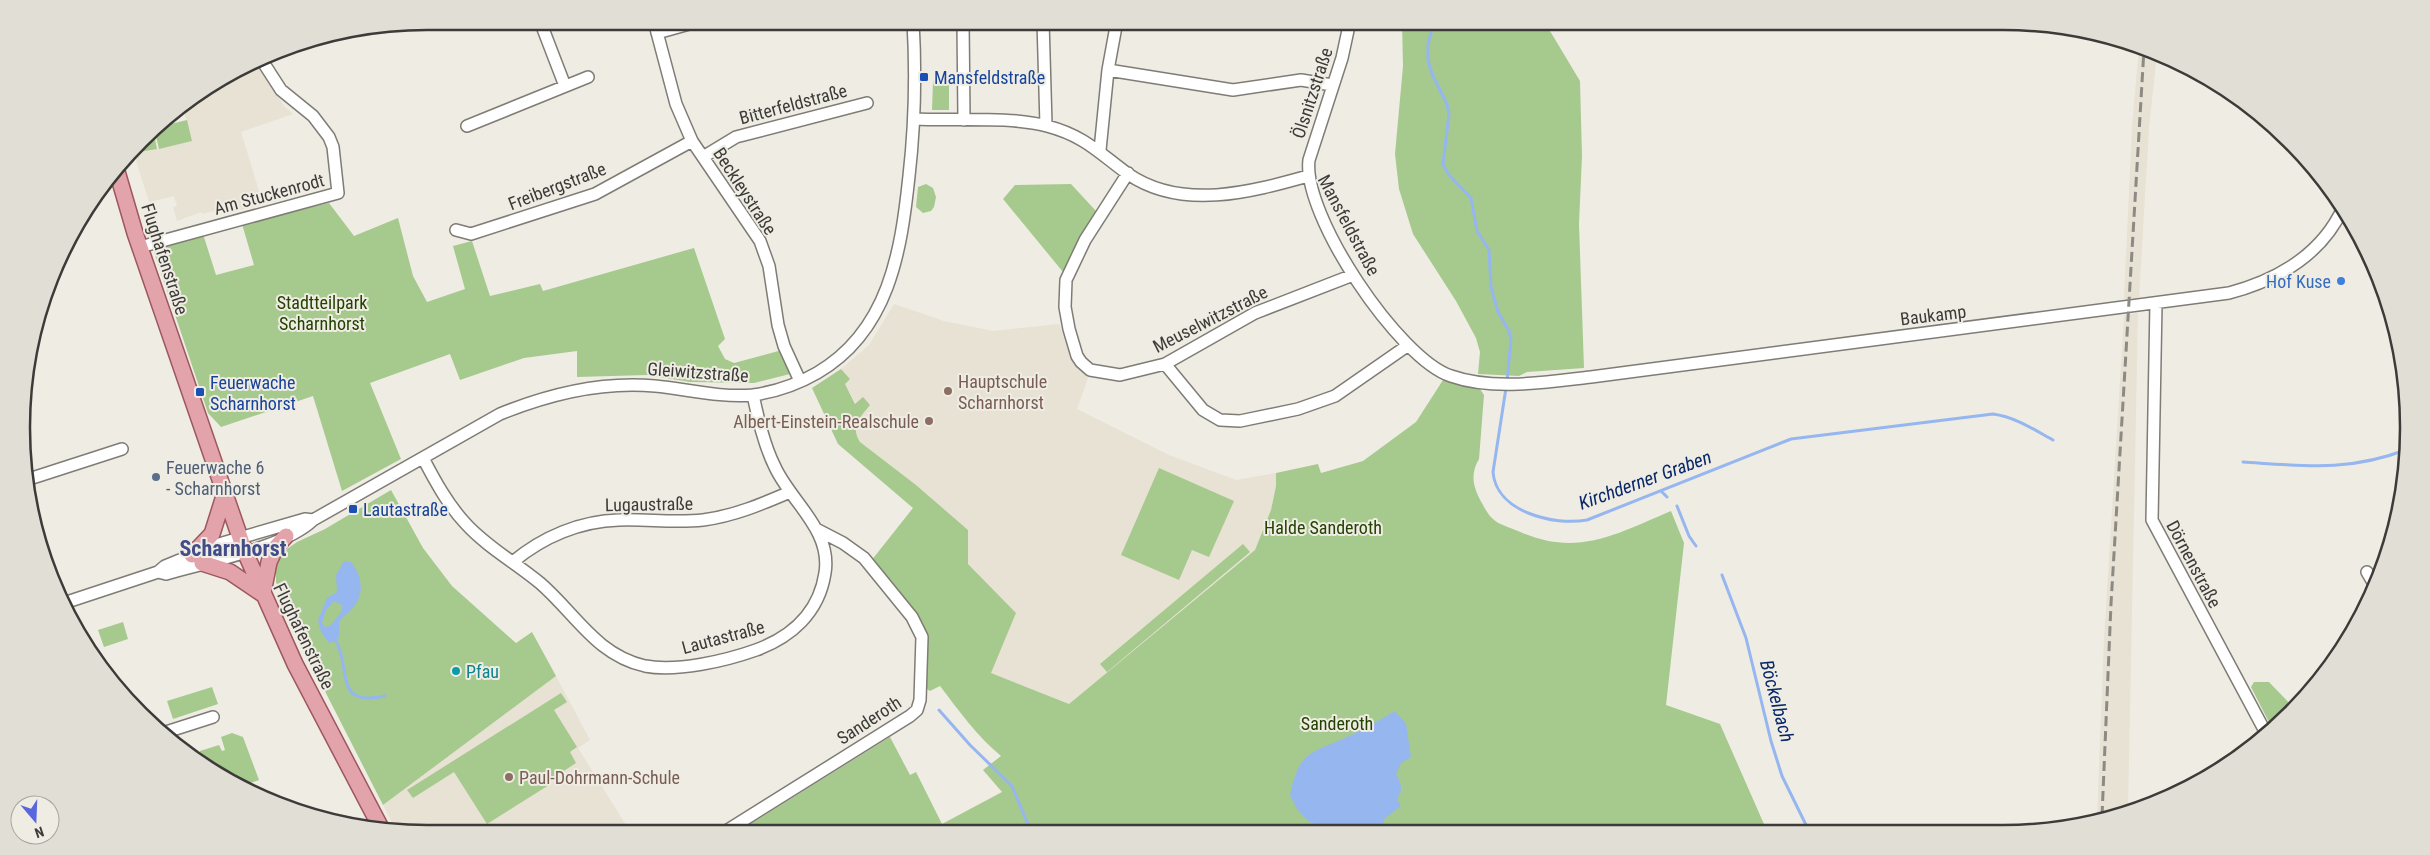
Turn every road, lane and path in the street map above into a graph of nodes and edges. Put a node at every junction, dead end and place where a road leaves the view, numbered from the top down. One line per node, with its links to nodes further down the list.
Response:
1 (543, 30): 14 (street)
2 (656, 30): 9 (street, Beckleystraße)
3 (668, 30): 9 (street)
4 (913, 30): 16 (street, Gleiwitzstraße)
5 (962, 30): 17 (street)
6 (1043, 30): 18 (street)
7 (1116, 30): 11 (street)
8 (1348, 30): 13 (street, Ölsnitzstraße)
9 (657, 33): 20 (street, Beckleystraße)
10 (265, 65): 28 (street, Am Stuckenrodt)
11 (1108, 70): 13 (street); 21 (street)
12 (588, 77): 14 (street)
13 (1332, 85): 24 (street, Ölsnitzstraße)
14 (565, 86): 19 (street)
15 (868, 103): 22 (street, Bitterfeldstraße)
16 (915, 119): 17 (street, Mansfeldstraße); 33 (street, Gleiwitzstraße)
17 (964, 120): 18 (street, Mansfeldstraße)
18 (1046, 125): 21 (street, Mansfeldstraße)
19 (467, 126)
20 (692, 141): 22 (street, Beckleystraße); 27 (street, Freibergstraße)
21 (1100, 150): 23 (street, Mansfeldstraße)
22 (703, 157): 33 (street, Beckleystraße)
23 (1128, 174): 24 (street, Mansfeldstraße); 32 (street, Meuselwitzstraße)
24 (1308, 176): 29 (street, Mansfeldstraße)
25 (119, 177): 28 (main road, Flughafenstraße)
26 (2339, 216): 30 (street, Baukamp)
27 (456, 230)
28 (140, 247): 40 (main road, Flughafenstraße)
29 (1353, 275): 31 (street, Mansfeldstraße); 32 (street, Meuselwitzstraße)
30 (2156, 303): 34 (street, Baukamp); 52 (street, Dörnenstraße)
31 (1407, 346): 32 (street); 34 (street, Mansfeldstraße)
32 (1165, 364)
33 (800, 381): 35 (street, Gleiwitzstraße)
34 (1494, 383)
35 (754, 394): 37 (street, Gleiwitzstraße); 39 (street, Lautastraße)
36 (122, 449): 38 (street)
37 (422, 458): 41 (street, Gleiwitzstraße); 46 (street, Lautastraße)
38 (33, 478)
39 (790, 492): 42 (street, Lautastraße); 46 (street, Lugaustraße)
40 (224, 496): 44 (main road, Flughafenstraße); 45 (main road)
41 (313, 520): 43 (street, Gleiwitzstraße); 44 (street, Gleiwitzstraße)
42 (816, 529): 46 (street, Lautastraße); 55 (street, Sanderoth)
43 (286, 536): 44 (street, Gleiwitzstraße); 49 (main road)
44 (242, 545): 45 (street, Gleiwitzstraße); 49 (main road, Flughafenstraße)
45 (197, 559): 49 (main road); 50 (street, Gleiwitzstraße)
46 (514, 561)
47 (2367, 572): 48 (street)
48 (2371, 578)
49 (263, 593): 54 (main road, Flughafenstraße)
50 (70, 601)
51 (213, 717): 53 (street)
52 (2263, 728)
53 (171, 731)
54 (378, 822)
55 (737, 825)

